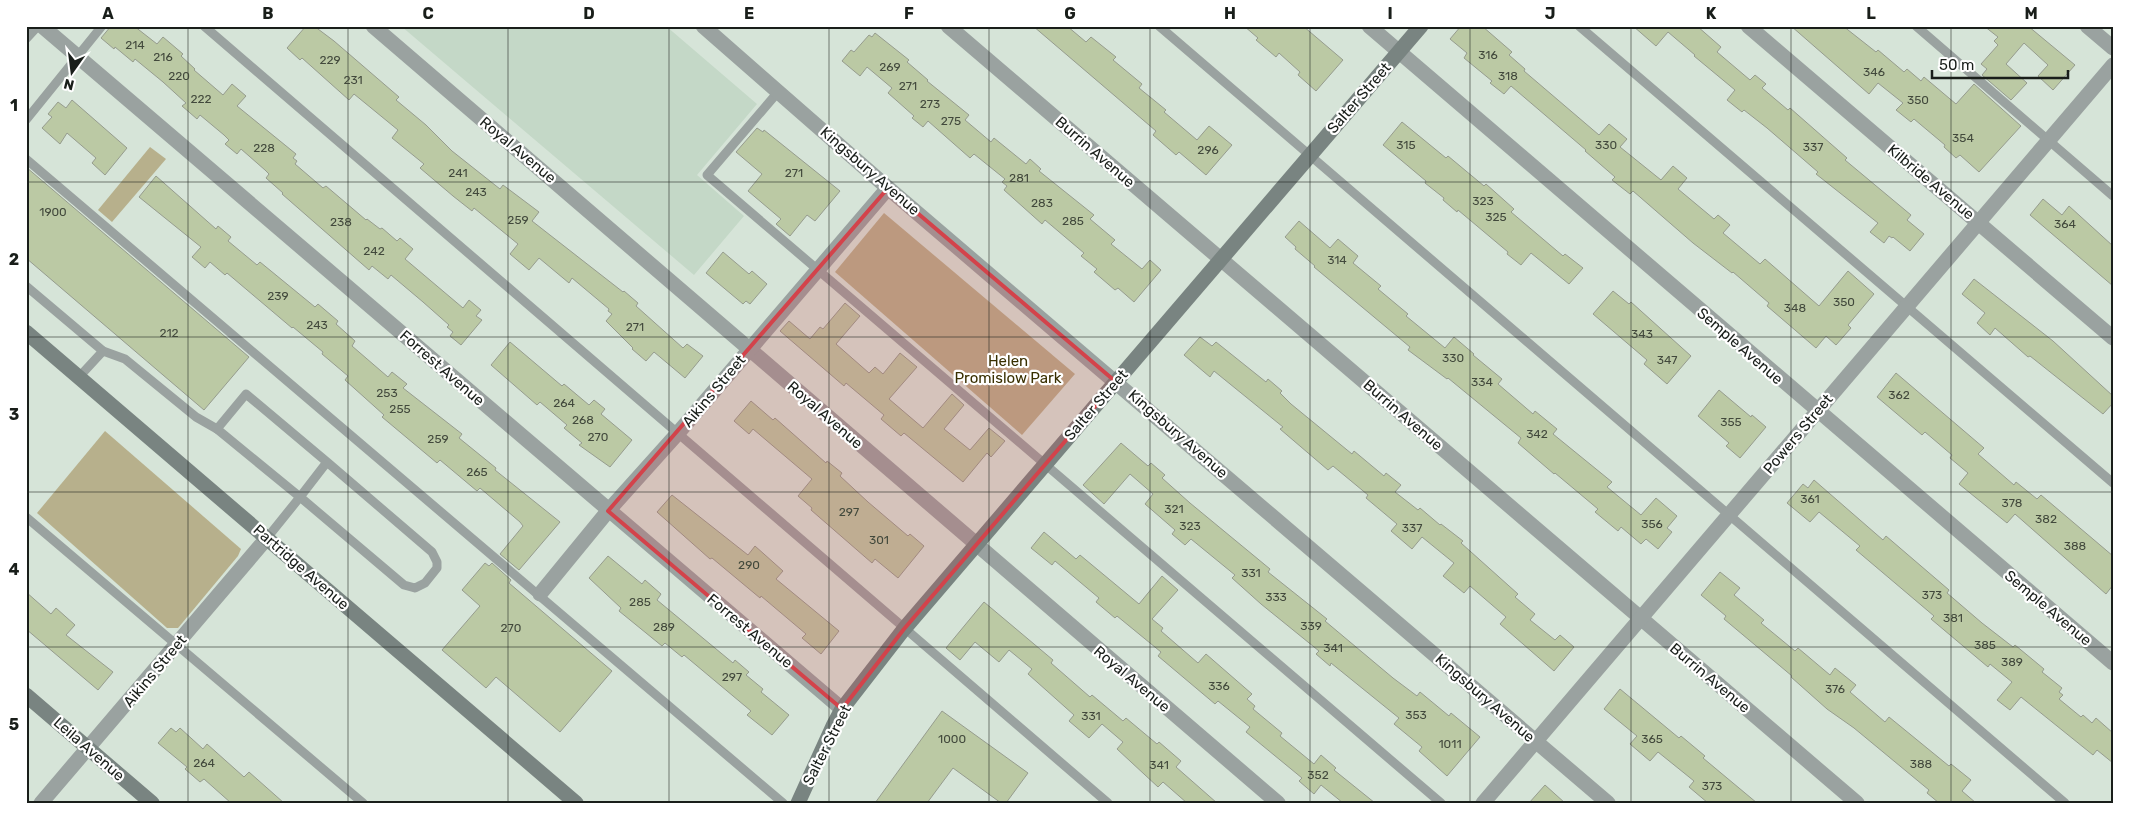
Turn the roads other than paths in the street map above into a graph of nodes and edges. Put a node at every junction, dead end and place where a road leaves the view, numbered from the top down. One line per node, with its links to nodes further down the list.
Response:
1 (38, 26): 15 (lane)
2 (42, 26): 18 (street, Forrest Avenue)
3 (102, 26): 18 (lane)
4 (204, 26): 40 (lane)
5 (373, 26): 34 (street, Royal Avenue)
6 (948, 26): 28 (street, Burrin Avenue)
7 (1159, 26): 23 (lane)
8 (1369, 26): 17 (street, Semple Avenue)
9 (1421, 26): 17 (main road, Salter Street)
10 (1579, 26): 31 (lane)
11 (1748, 26): 27 (street, Kilbride Avenue)
12 (1916, 26): 22 (lane)
13 (2087, 26): 16 (street)
14 (705, 27): 20 (street, Kingsbury Avenue)
15 (26, 38)
16 (2113, 48)
17 (1399, 52): 23 (main road, Salter Street); 38 (street, Semple Avenue)
18 (78, 57): 21 (lane); 45 (street, Forrest Avenue)
19 (2113, 65): 22 (street, Powers Street)
20 (778, 92): 25 (street, Kingsbury Avenue); 29 (lane)
21 (26, 120)
22 (2048, 140): 26 (lane); 27 (street, Powers Street)
23 (1310, 155): 28 (main road, Salter Street); 46 (lane)
24 (26, 159): 50 (lane)
25 (888, 188): 29 (street, Aikins Street); 37 (street, Kingsbury Avenue)
26 (2113, 196)
27 (1978, 223): 31 (street, Powers Street); 33 (street, Kilbride Avenue)
28 (1221, 260): 37 (main road, Salter Street); 51 (street, Burrin Avenue)
29 (818, 269): 34 (street, Aikins Street); 42 (lane)
30 (26, 286): 35 (lane)
31 (1907, 306): 38 (street, Powers Street); 43 (lane)
32 (26, 332): 36 (main road, Partridge Avenue)
33 (2113, 338)
34 (749, 349): 40 (street, Aikins Street); 49 (street, Royal Avenue)
35 (103, 350): 36 (lane); 39 (lane)
36 (79, 377): 48 (main road, Partridge Avenue)
37 (1116, 382): 42 (main road, Salter Street); 57 (street, Kingsbury Avenue)
38 (1817, 412): 46 (street, Powers Street); 54 (street, Semple Avenue)
39 (216, 429): 41 (lane); 44 (lane)
40 (678, 433): 45 (street, Aikins Street); 52 (lane)
41 (327, 462): 44 (lane); 44 (lane)
42 (1044, 465): 49 (main road, Salter Street); 67 (lane)
43 (2113, 483)
44 (300, 497): 48 (lane)
45 (608, 512): 50 (street, Aikins Street); 56 (street, Forrest Avenue)
46 (1729, 515): 51 (street, Powers Street); 71 (lane)
47 (26, 517): 53 (lane)
48 (267, 538): 53 (street, Aikins Street); 62 (main road, Partridge Avenue)
49 (975, 546): 52 (main road, Salter Street); 66 (street, Royal Avenue)
50 (540, 594): 63 (lane)
51 (1640, 618): 57 (street, Powers Street); 70 (street, Burrin Avenue)
52 (904, 629): 56 (main road, Salter Street); 65 (lane)
53 (176, 645): 58 (street, Aikins Street); 61 (lane)
54 (2113, 663)
55 (26, 695): 58 (main road, Leila Avenue)
56 (842, 709): 64 (main road, Salter Street)
57 (1536, 741): 68 (street, Powers Street); 69 (street, Kingsbury Avenue)
58 (89, 748): 59 (street, Aikins Street); 60 (main road, Leila Avenue)
59 (41, 803)
60 (152, 803)
61 (363, 803)
62 (576, 803)
63 (783, 803)
64 (798, 803)
65 (1108, 803)
66 (1278, 803)
67 (1441, 803)
68 (1483, 803)
69 (1608, 803)
70 (1857, 803)
71 (2065, 803)

